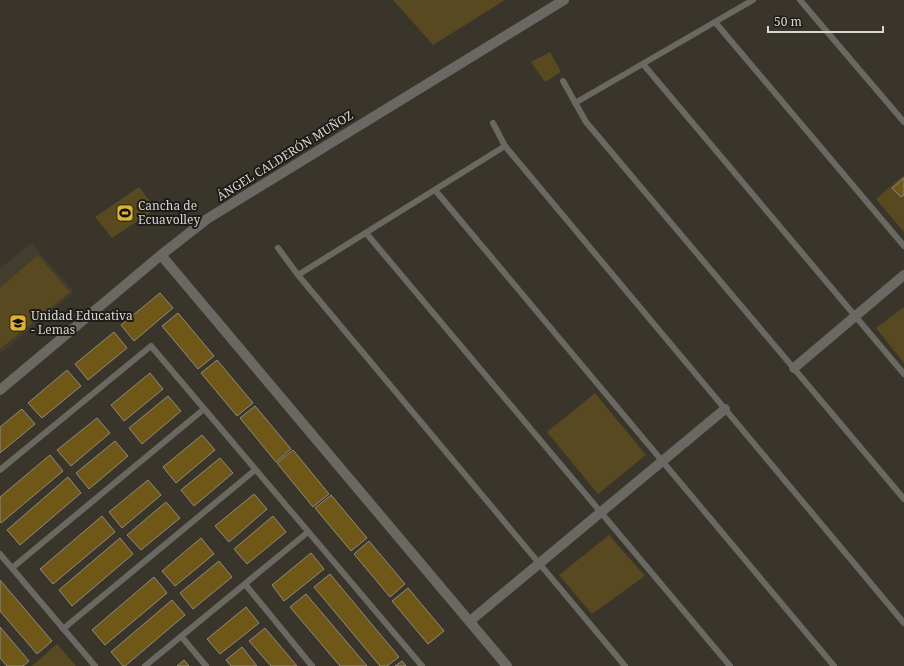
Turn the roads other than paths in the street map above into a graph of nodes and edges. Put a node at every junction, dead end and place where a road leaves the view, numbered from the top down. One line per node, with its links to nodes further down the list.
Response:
1 (564, 0): 15 (street, ÁNGEL CALDERÓN MUÑOZ)
2 (753, 0): 4 (lane)
3 (800, 0): 8 (lane)
4 (715, 22): 5 (lane); 13 (lane)
5 (643, 64): 7 (lane); 18 (lane)
6 (563, 81): 7 (lane)
7 (575, 104): 19 (lane)
8 (904, 122)
9 (493, 123): 10 (lane)
10 (505, 146): 11 (lane); 23 (lane)
11 (435, 190): 12 (lane); 24 (lane)
12 (366, 233): 16 (lane); 28 (lane)
13 (904, 246)
14 (278, 248): 16 (lane)
15 (161, 255): 21 (street, ÁNGEL CALDERÓN MUÑOZ); 34 (street)
16 (298, 274): 31 (lane)
17 (904, 275): 18 (street)
18 (855, 316): 19 (street); 20 (lane)
19 (794, 368): 27 (lane)
20 (904, 374)
21 (0, 390)
22 (204, 409): 25 (lane); 26 (lane); 32 (lane)
23 (725, 409): 24 (street); 35 (lane)
24 (662, 461): 28 (street); 46 (lane)
25 (0, 470)
26 (255, 470): 29 (lane); 36 (lane)
27 (904, 499)
28 (601, 512): 31 (street); 45 (lane)
29 (308, 532): 33 (lane); 42 (lane)
30 (0, 554): 32 (lane)
31 (539, 563): 34 (street); 44 (lane)
32 (12, 568): 36 (lane)
33 (245, 584): 37 (lane); 41 (lane)
34 (470, 621): 43 (street)
35 (904, 622)
36 (63, 629): 38 (lane)
37 (181, 636): 39 (lane); 40 (lane)
38 (95, 666)
39 (145, 666)
40 (206, 666)
41 (312, 666)
42 (422, 666)
43 (507, 666)
44 (625, 666)
45 (730, 666)
46 (834, 666)

